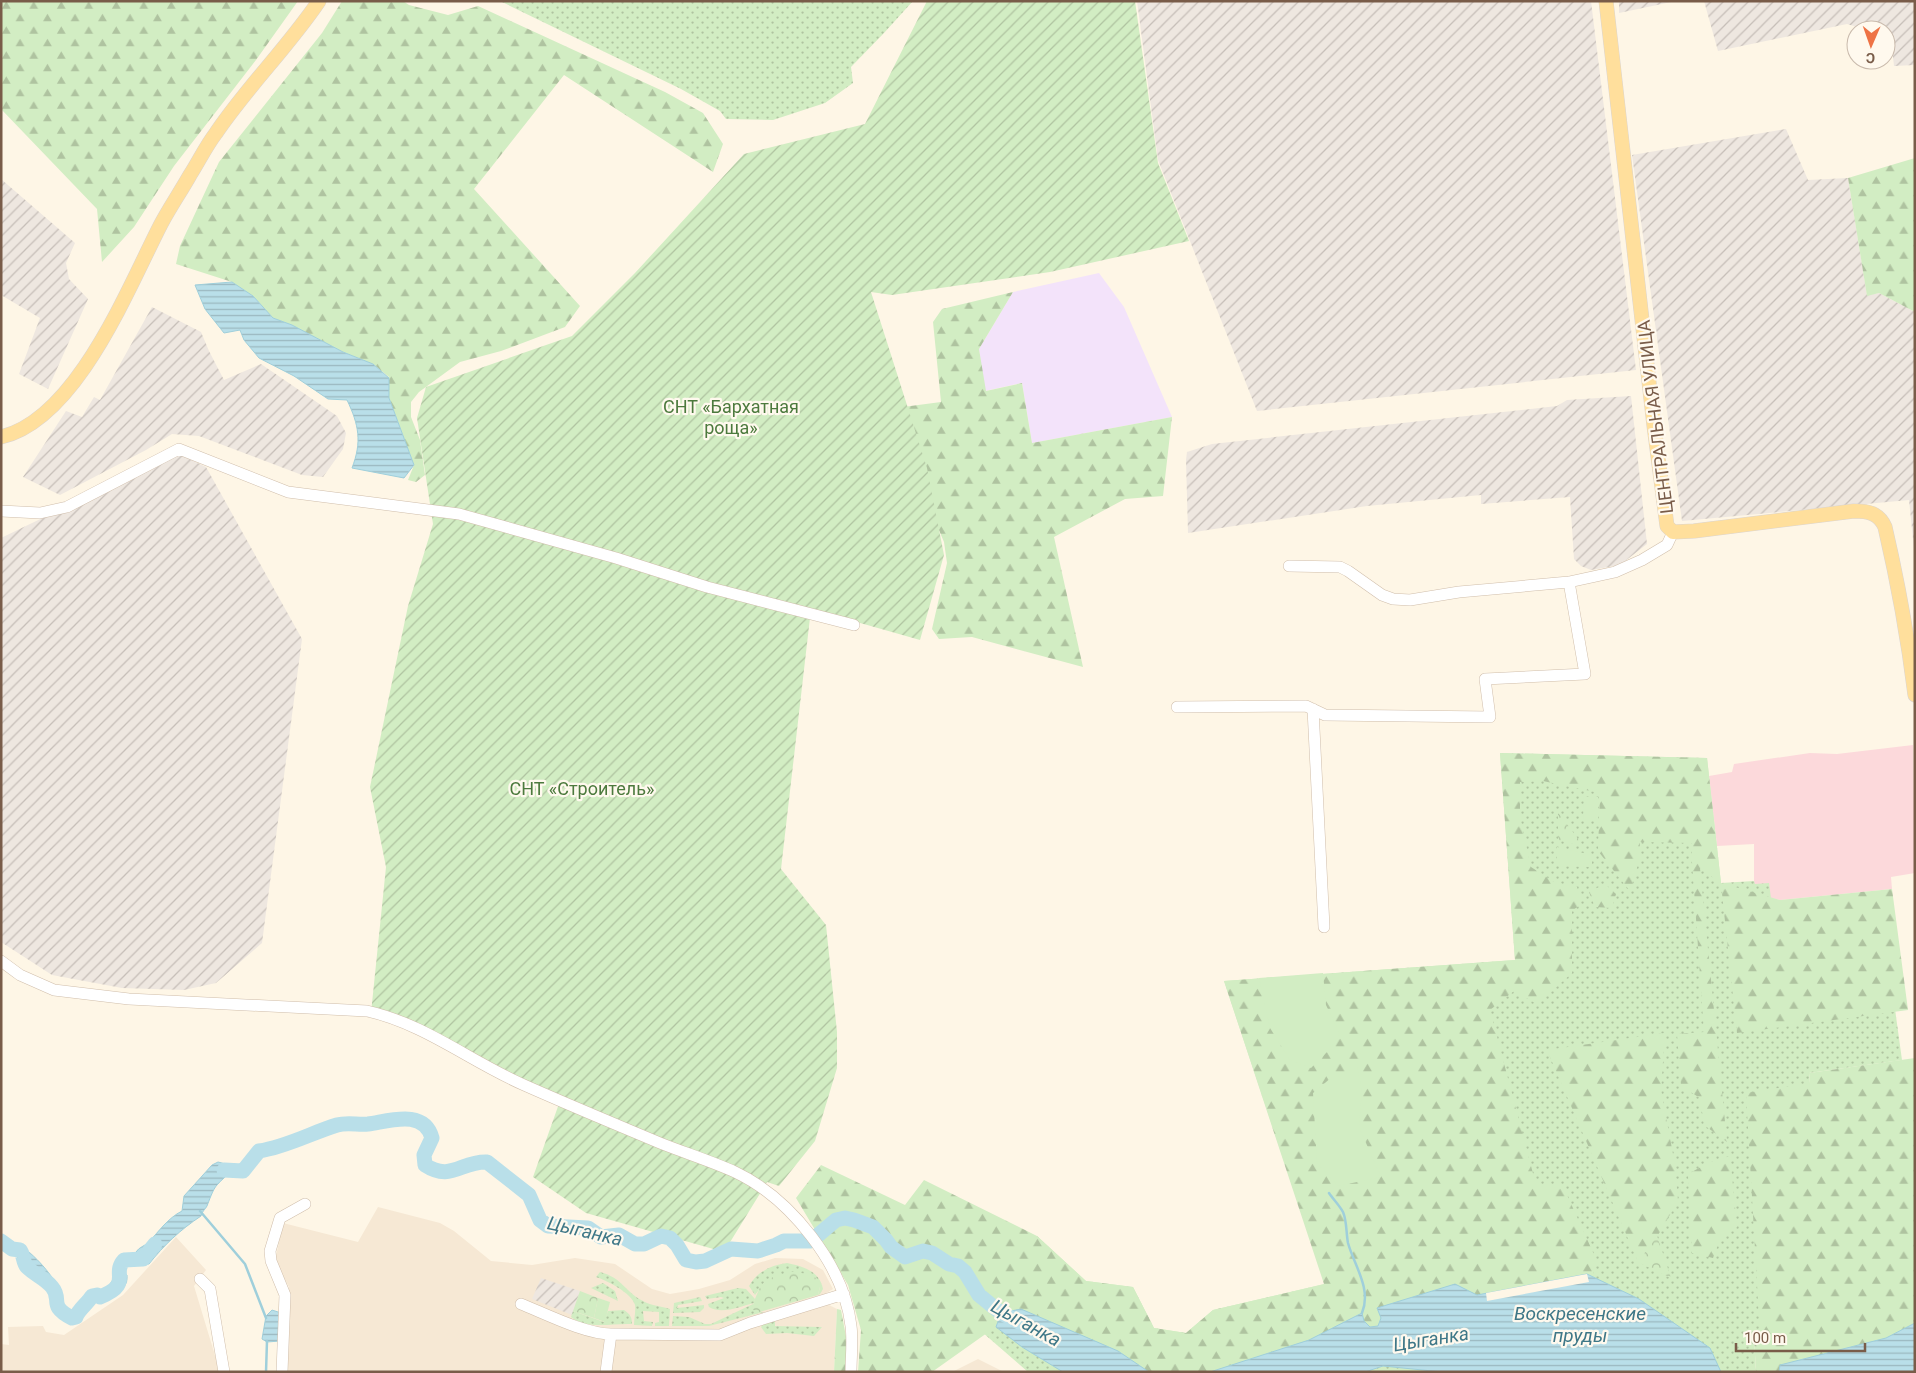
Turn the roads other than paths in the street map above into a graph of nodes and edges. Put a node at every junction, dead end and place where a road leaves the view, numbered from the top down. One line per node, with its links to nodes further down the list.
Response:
1 (319, 1): 3 (main road)
2 (1606, 1): 5 (main road, ЦЕНТРАЛЬНАЯ УЛИЦА)
3 (1, 437)
4 (1, 510): 8 (street)
5 (1673, 532): 7 (street); 9 (main road, ЦЕНТРАЛЬНАЯ УЛИЦА)
6 (1289, 566): 7 (street)
7 (1569, 582): 11 (street)
8 (854, 625)
9 (1915, 695)
10 (1177, 707): 11 (street)
11 (1313, 709): 12 (street)
12 (1324, 927)
13 (1, 960): 16 (street)
14 (305, 1204): 20 (street)
15 (200, 1279): 19 (street)
16 (844, 1294): 18 (street); 22 (street)
17 (521, 1304): 18 (street)
18 (611, 1334): 21 (street)
19 (224, 1372)
20 (282, 1372)
21 (606, 1372)
22 (851, 1372)

